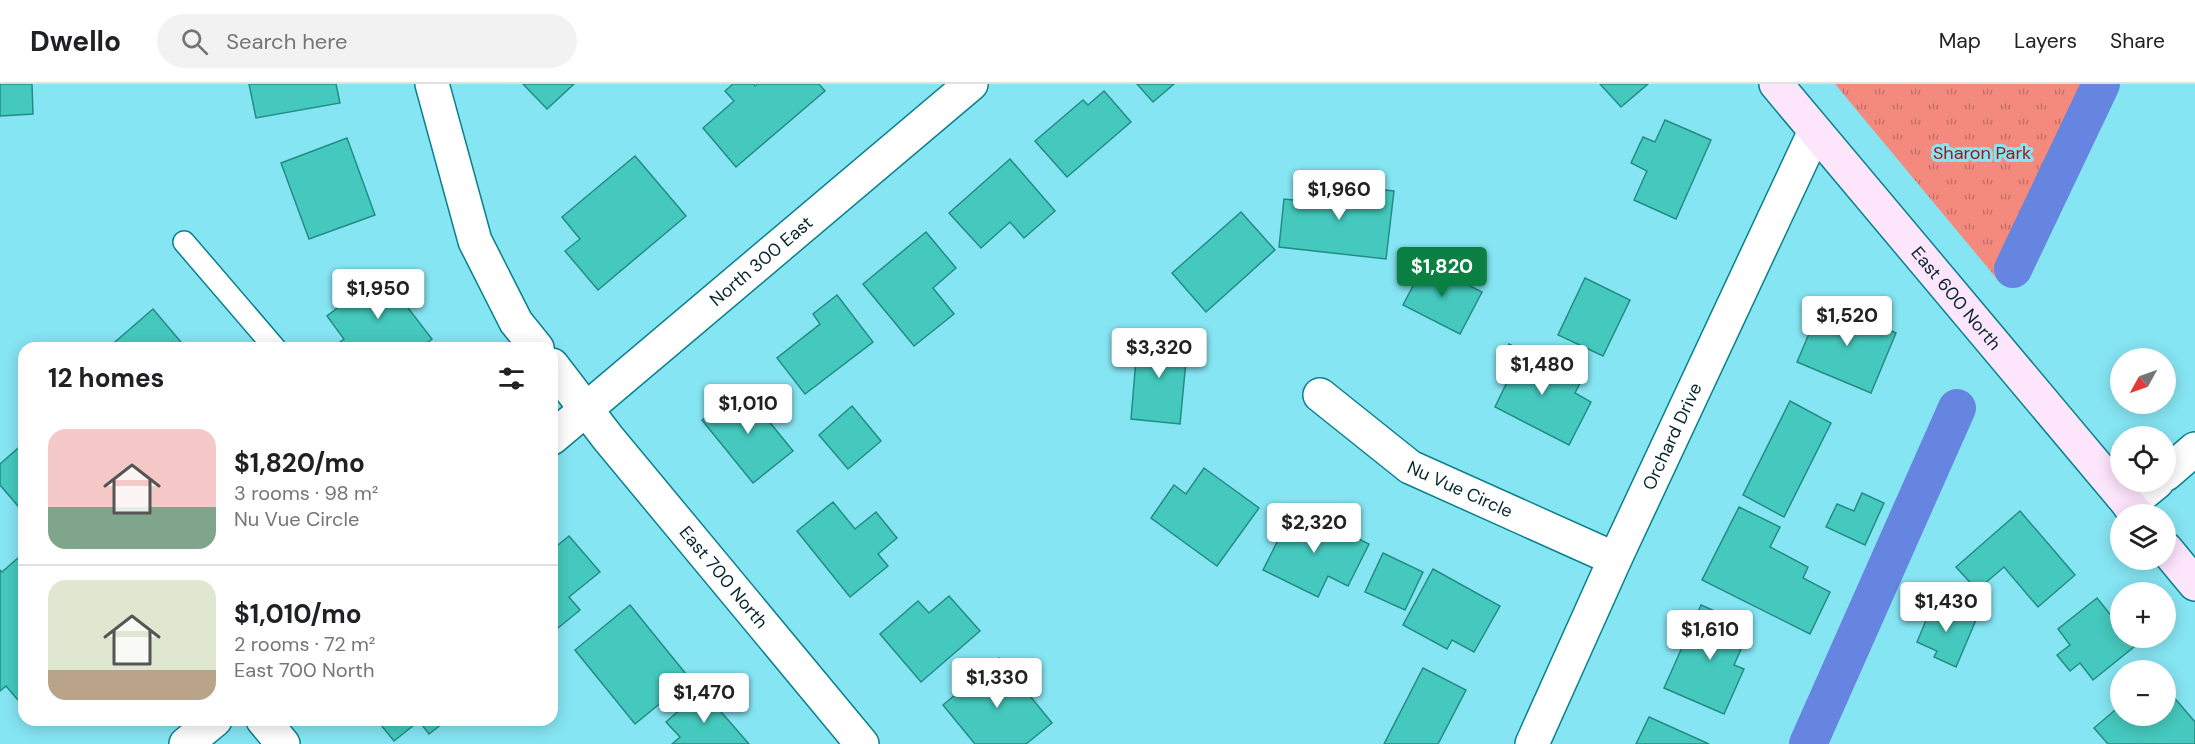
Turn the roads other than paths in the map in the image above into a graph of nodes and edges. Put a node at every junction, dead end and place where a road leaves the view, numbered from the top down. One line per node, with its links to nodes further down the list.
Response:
1 (432, 84): 7 (street)
2 (971, 84): 10 (street, North 300 East)
3 (1776, 84): 4 (street, East 600 North)
4 (1815, 131): 15 (street, East 600 North); 17 (street, Orchard Drive)
5 (184, 242): 6 (lane)
6 (270, 342)
7 (532, 342)
8 (558, 372): 10 (street, East 700 North)
9 (1320, 395): 17 (street, Nu Vue Circle)
10 (585, 410): 11 (street, North 300 East); 24 (street, East 700 North)
11 (558, 433)
12 (2195, 449): 13 (street)
13 (2176, 465)
14 (2148, 492): 16 (street)
15 (2128, 504)
16 (2138, 504)
17 (1615, 559): 25 (street, Orchard Drive)
18 (2176, 559): 19 (street)
19 (2193, 577)
20 (208, 726): 22 (street)
21 (268, 726): 23 (street)
22 (186, 744)
23 (283, 744)
24 (862, 744)
25 (1532, 744)

